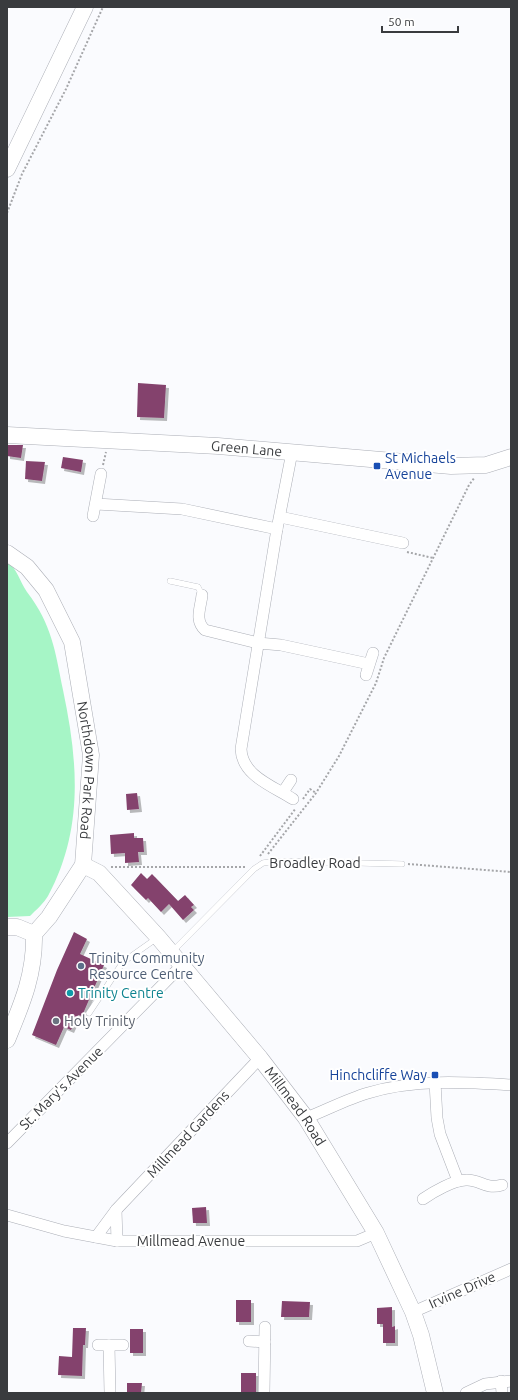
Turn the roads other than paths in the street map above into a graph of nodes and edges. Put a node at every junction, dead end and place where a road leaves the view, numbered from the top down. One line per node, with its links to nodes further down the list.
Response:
1 (85, 7): 2 (main road)
2 (7, 169)
3 (7, 435): 4 (main road, Green Lane)
4 (292, 452): 5 (main road, Green Lane); 9 (street)
5 (511, 456)
6 (101, 474): 7 (street)
7 (96, 504): 8 (street); 10 (street)
8 (93, 516)
9 (280, 517): 10 (street); 11 (street)
10 (277, 529): 15 (street)
11 (403, 543)
12 (7, 553): 21 (main road, Northdown Park Road)
13 (170, 581): 14 (lane)
14 (202, 595): 15 (street)
15 (258, 643): 16 (street); 18 (street)
16 (373, 653)
17 (291, 780): 18 (street)
18 (283, 792): 19 (street)
19 (293, 799)
20 (402, 864): 26 (lane, Broadley Road)
21 (83, 865): 23 (main road, Northdown Park Road); 25 (main road, Millmead Road)
22 (7, 926): 23 (main road)
23 (34, 934): 24 (main road); 29 (main road)
24 (7, 936)
25 (158, 937): 26 (main road, Millmead Road); 28 (lane)
26 (172, 952): 27 (main road, Millmead Road)
27 (182, 965): 30 (main road, Millmead Road); 34 (street, St. Mary's Avenue)
28 (89, 1013)
29 (7, 1040)
30 (260, 1058): 33 (main road, Millmead Road); 38 (street, Millmead Gardens)
31 (436, 1082): 32 (street); 33 (street); 35 (street)
32 (511, 1085)
33 (306, 1118): 40 (main road, Millmead Road)
34 (7, 1143)
35 (458, 1181): 36 (street); 37 (street)
36 (502, 1185)
37 (423, 1199)
38 (116, 1210): 41 (street, Millmead Gardens); 42 (street)
39 (7, 1215): 41 (street, Millmead Avenue)
40 (376, 1233): 42 (street, Millmead Avenue); 44 (main road, Millmead Road)
41 (96, 1237): 42 (street, Millmead Avenue)
42 (117, 1241)
43 (511, 1269): 44 (street, Irvine Drive)
44 (413, 1312): 54 (main road, Millmead Road)
45 (265, 1328): 47 (street)
46 (249, 1342): 47 (street)
47 (265, 1342): 53 (street)
48 (98, 1345): 49 (street)
49 (109, 1345): 50 (street); 52 (street)
50 (123, 1345)
51 (506, 1381): 55 (street); 56 (street)
52 (110, 1393)
53 (264, 1393)
54 (435, 1393)
55 (466, 1393)
56 (502, 1393)

